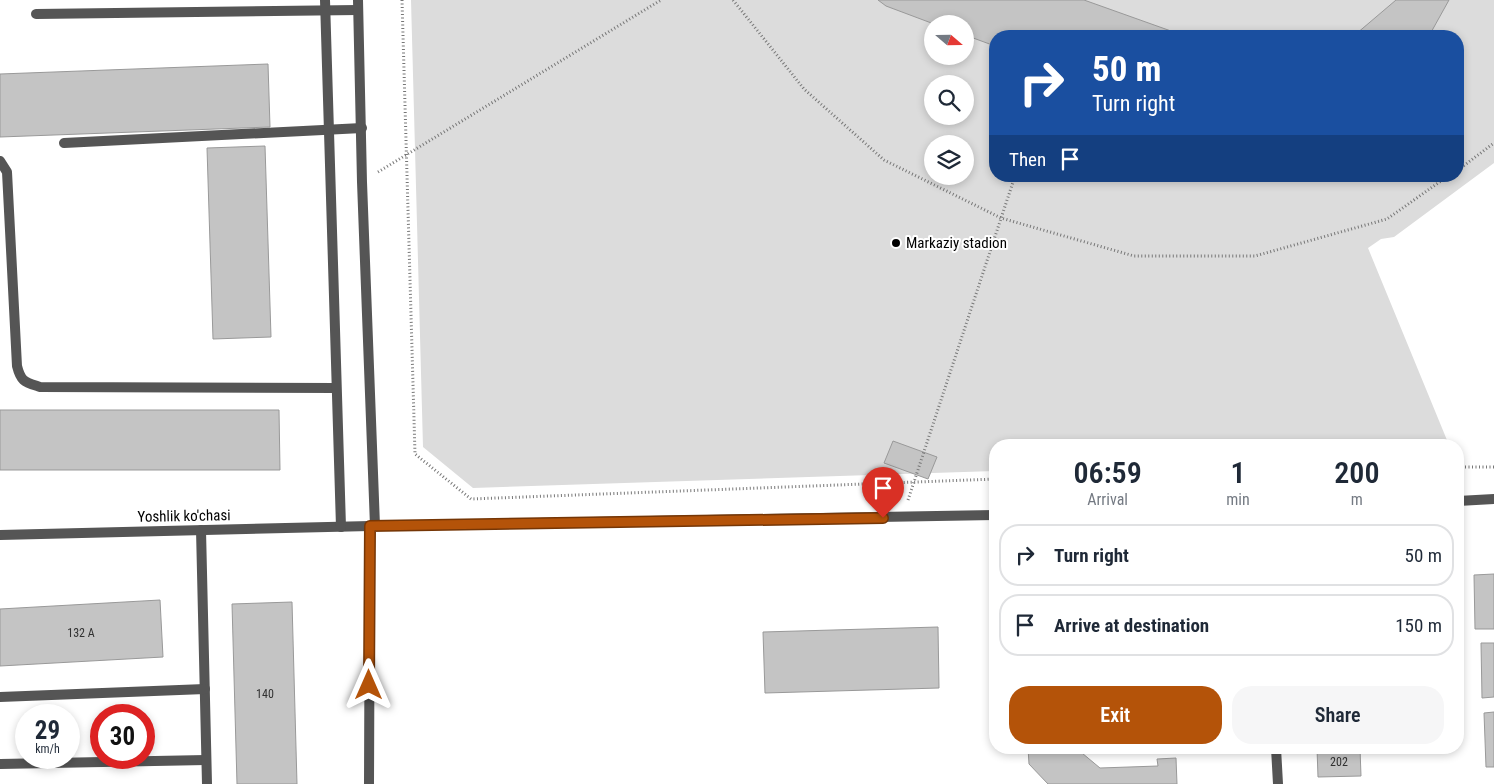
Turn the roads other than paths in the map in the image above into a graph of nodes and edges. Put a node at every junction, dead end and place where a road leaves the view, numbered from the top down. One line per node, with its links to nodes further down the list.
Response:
1 (325, 5): 2 (street); 3 (street); 5 (street)
2 (358, 5): 4 (street)
3 (36, 14)
4 (362, 128): 5 (street); 12 (street)
5 (328, 129): 6 (street); 8 (street)
6 (64, 143)
7 (0, 161): 8 (street)
8 (336, 388): 13 (street)
9 (1494, 499): 10 (street)
10 (1464, 501)
11 (989, 515): 12 (street, Yoshlik ko'chasi)
12 (372, 526): 13 (street, Yoshlik ko'chasi); 22 (street)
13 (341, 527): 14 (street, Yoshlik ko'chasi)
14 (201, 530): 15 (street, Yoshlik ko'chasi); 16 (street)
15 (0, 535)
16 (205, 689): 17 (street); 19 (street)
17 (0, 697)
18 (1276, 754): 23 (street)
19 (206, 760): 20 (street); 21 (street)
20 (0, 764)
21 (207, 784)
22 (369, 784)
23 (1278, 784)

